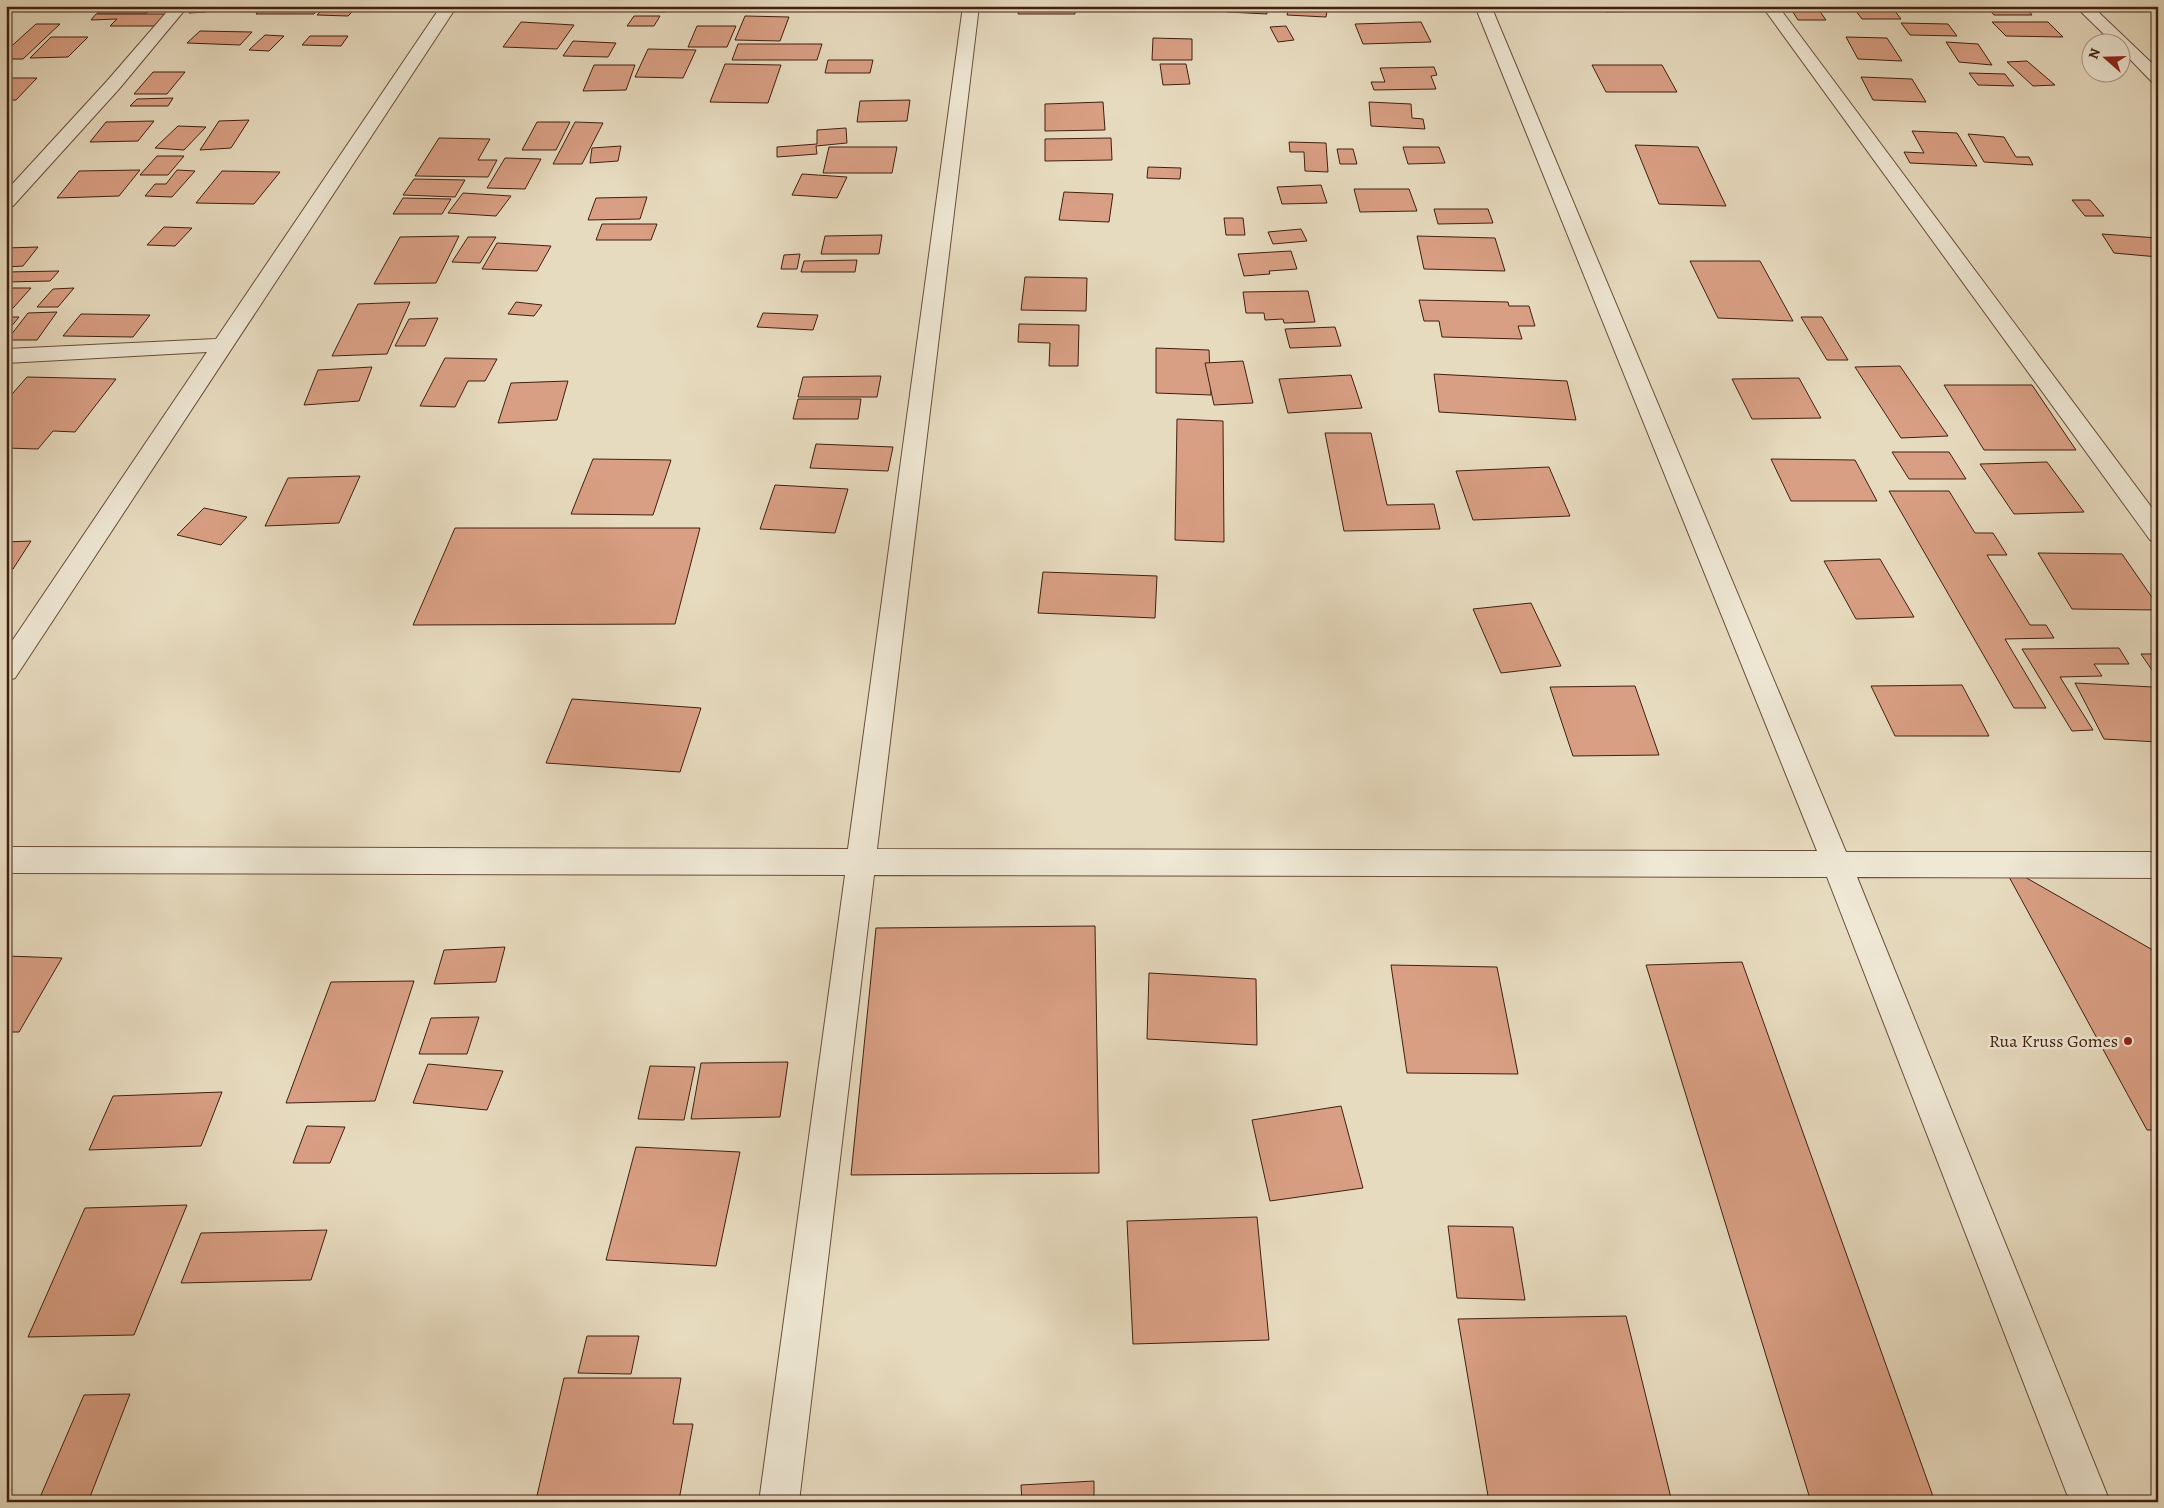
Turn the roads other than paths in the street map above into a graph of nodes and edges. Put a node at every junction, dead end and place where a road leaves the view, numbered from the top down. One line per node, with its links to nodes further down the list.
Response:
1 (180, 6): 10 (street)
2 (449, 6): 11 (street)
3 (971, 6): 16 (street)
4 (1483, 6): 17 (street)
5 (1770, 6): 13 (street)
6 (2083, 6): 7 (street)
7 (2110, 32)
8 (2132, 53): 9 (street)
9 (2158, 78)
10 (6, 202)
11 (224, 345): 12 (street); 14 (street)
12 (6, 356)
13 (2158, 534)
14 (6, 671)
15 (6, 860): 16 (street)
16 (861, 862): 17 (street); 19 (street)
17 (1836, 864): 18 (street); 20 (street)
18 (2158, 865)
19 (778, 1502)
20 (2090, 1502)

